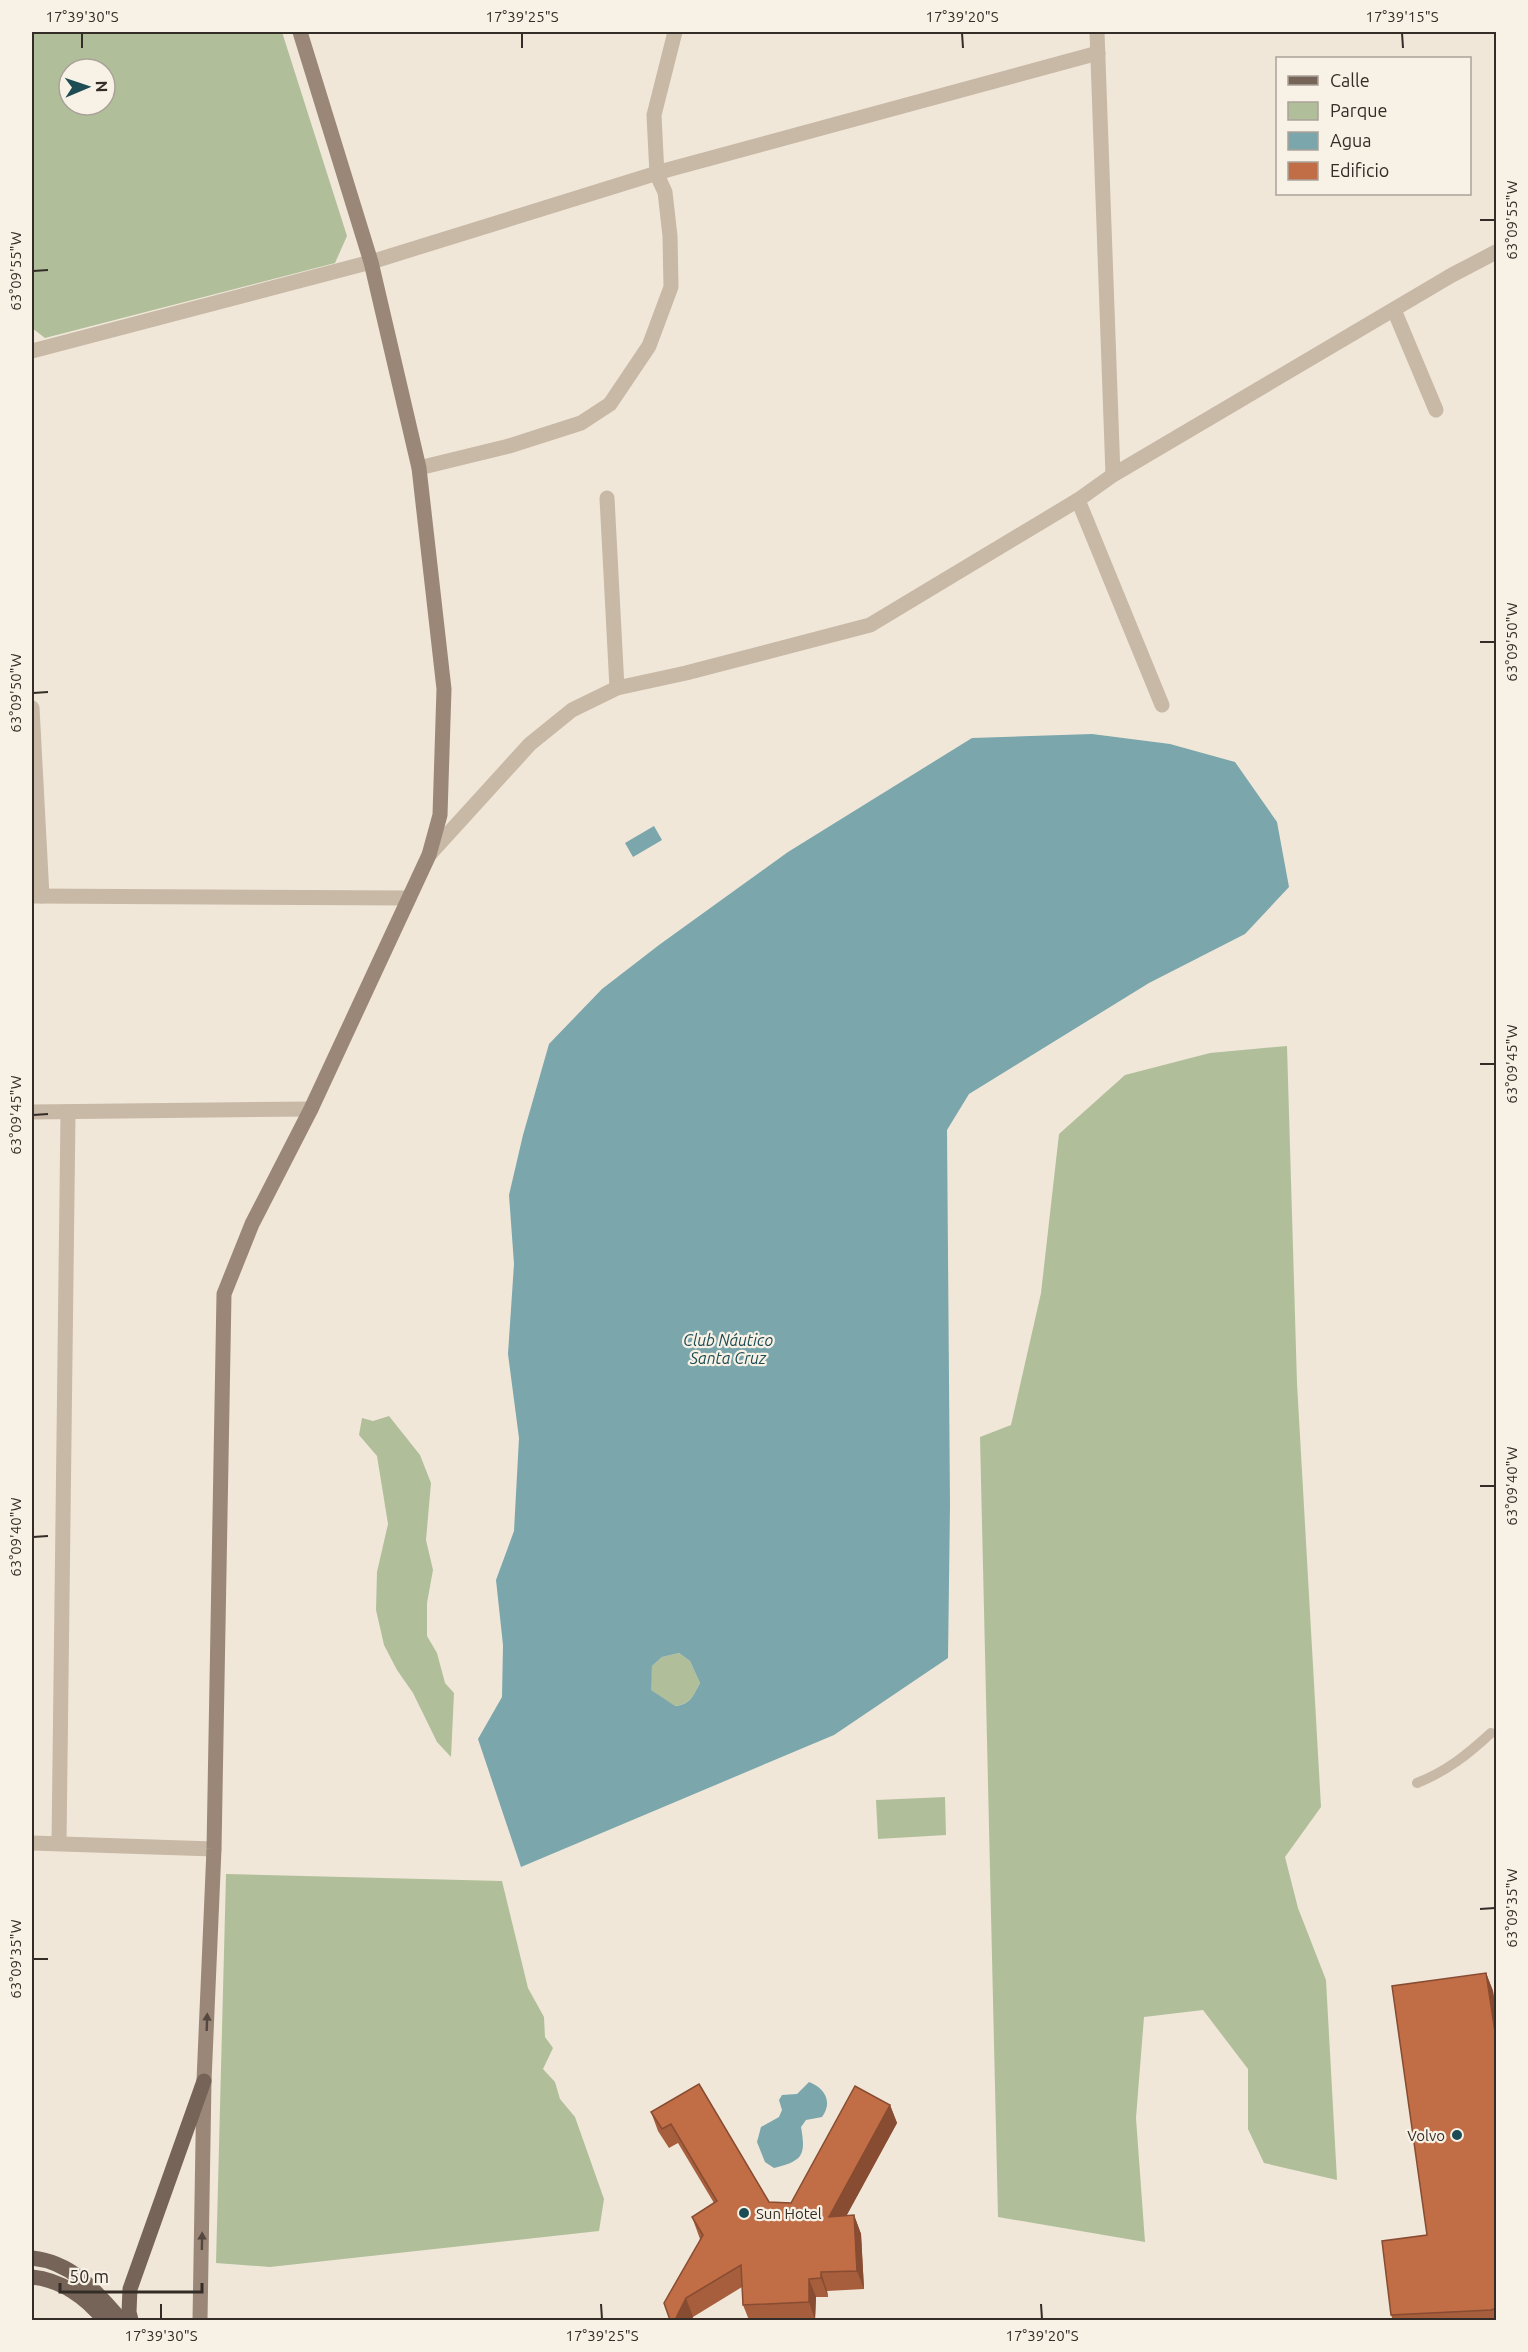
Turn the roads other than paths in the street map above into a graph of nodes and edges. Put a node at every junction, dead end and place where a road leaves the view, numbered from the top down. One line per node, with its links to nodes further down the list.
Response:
1 (300, 32): 7 (street)
2 (675, 32): 5 (street)
3 (1096, 32): 4 (street)
4 (1098, 52): 5 (street); 12 (street)
5 (657, 175): 7 (street); 11 (street)
6 (1497, 252): 8 (street)
7 (371, 262): 9 (street); 11 (street)
8 (1394, 310): 10 (street); 12 (street)
9 (32, 351)
10 (1436, 410)
11 (419, 468): 18 (street)
12 (1113, 475): 14 (street)
13 (607, 498): 15 (street)
14 (1078, 500): 15 (street); 16 (street)
15 (617, 688): 18 (street)
16 (1162, 705)
17 (32, 708): 19 (street)
18 (429, 855): 20 (street)
19 (37, 896): 20 (street)
20 (409, 898): 21 (street)
21 (311, 1109): 23 (street); 28 (street)
22 (32, 1112): 23 (street)
23 (68, 1113): 27 (street)
24 (1491, 1733): 25 (lane)
25 (1417, 1783)
26 (32, 1843): 27 (street)
27 (59, 1843): 28 (street)
28 (214, 1849): 29 (street, one-way to 28)
29 (204, 2081): 34 (main road); 35 (street, one-way to 29)
30 (32, 2258): 33 (main road)
31 (32, 2277): 32 (main road)
32 (104, 2320)
33 (121, 2320)
34 (132, 2320)
35 (200, 2320)

